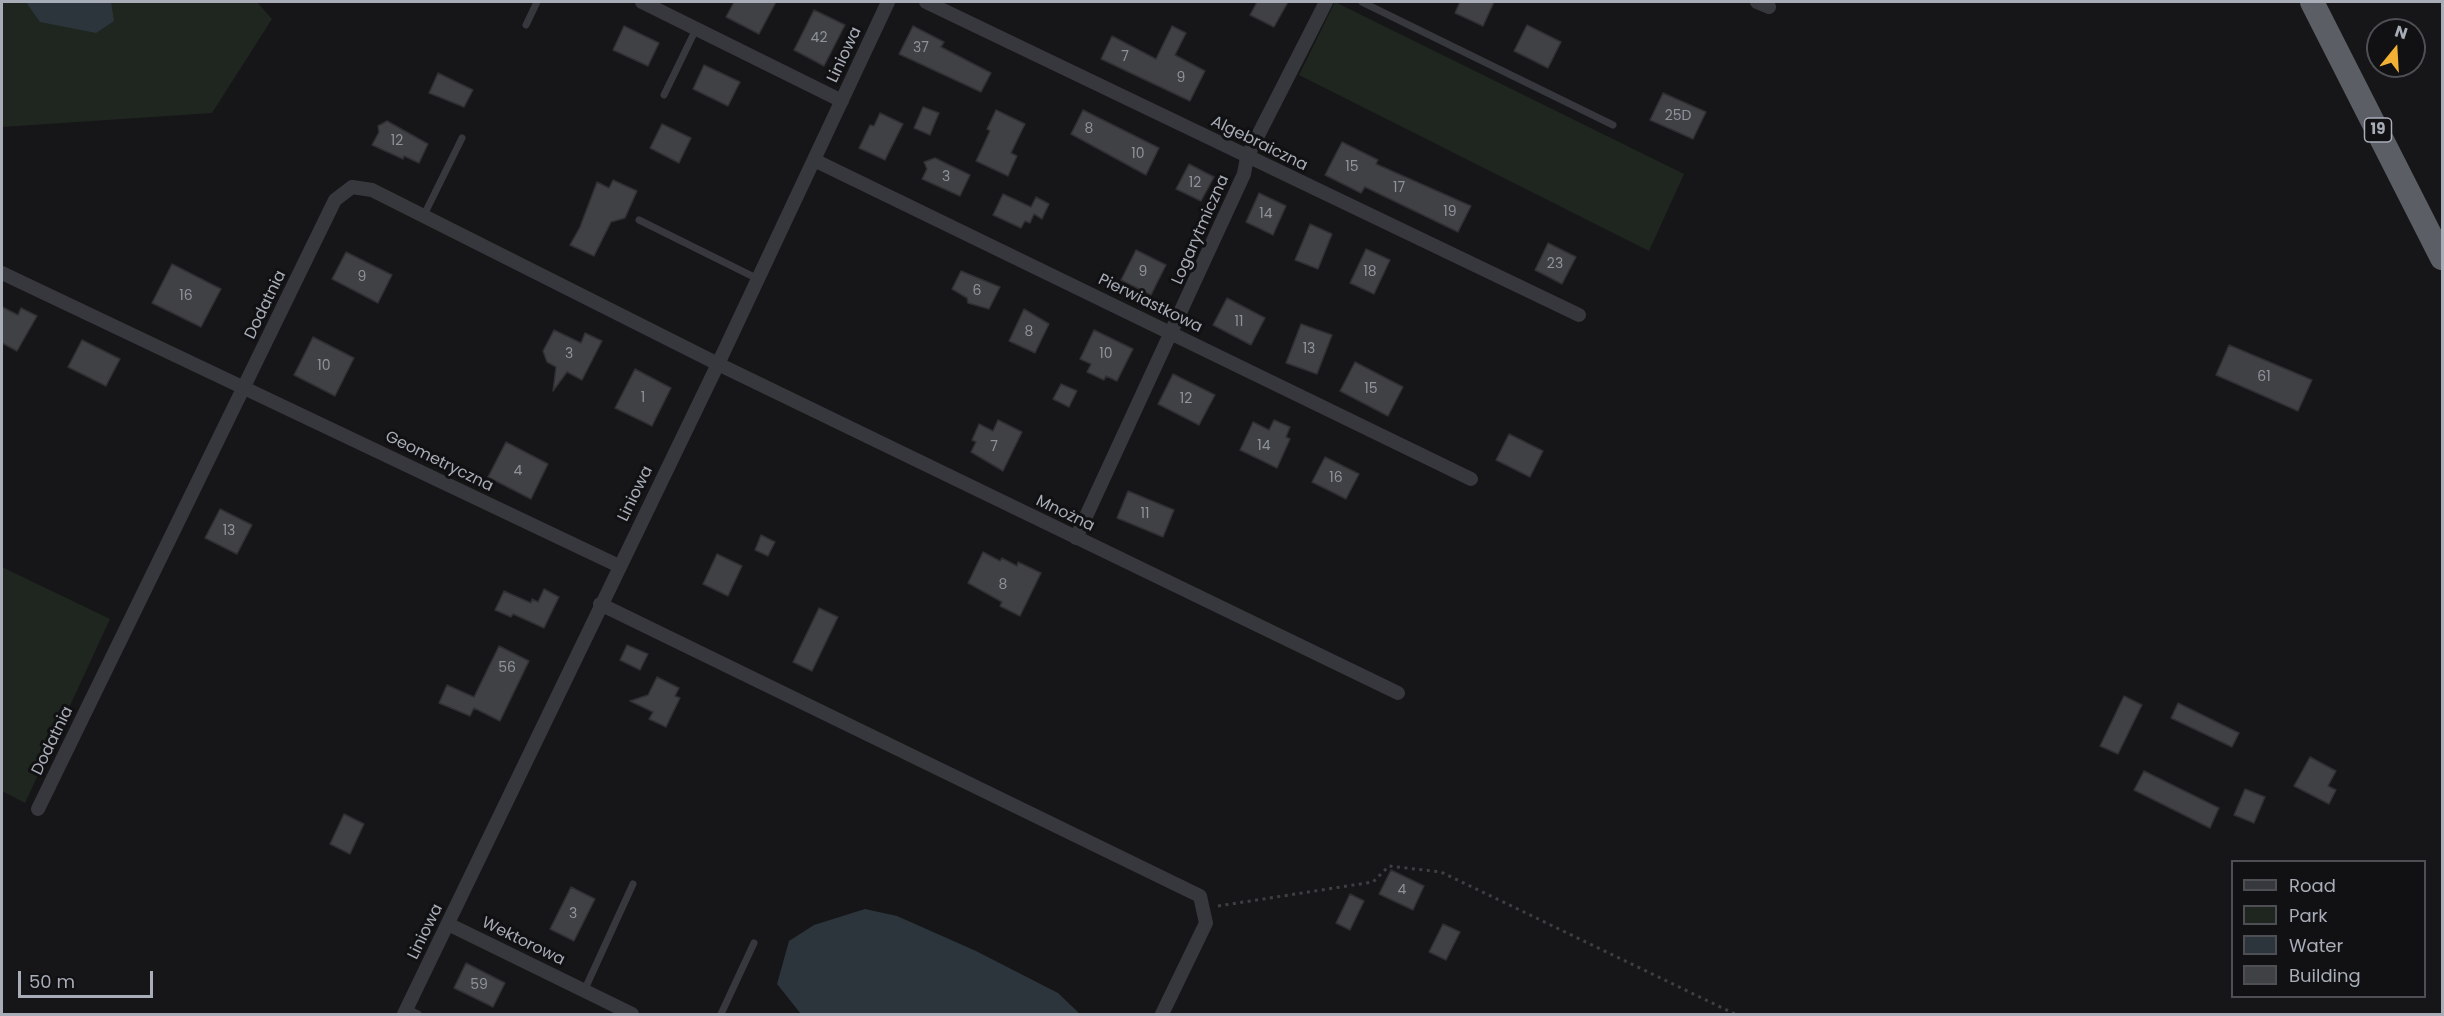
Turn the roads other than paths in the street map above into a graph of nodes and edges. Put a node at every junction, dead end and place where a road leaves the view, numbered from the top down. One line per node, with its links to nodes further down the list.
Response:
1 (537, 2): 8 (lane)
2 (642, 2): 9 (street)
3 (888, 2): 11 (street, Liniowa)
4 (926, 2): 14 (street, Algebraiczna)
5 (1326, 2): 14 (street, Logarytmiczna)
6 (1362, 2): 12 (lane)
7 (2312, 2): 18 (highway, 19)
8 (526, 25)
9 (696, 28): 10 (lane); 11 (street)
10 (664, 95)
11 (842, 101): 15 (street, Liniowa)
12 (1613, 125)
13 (462, 138): 16 (lane)
14 (1247, 157): 21 (street, Algebraiczna); 22 (street, Logarytmiczna)
15 (814, 160): 20 (street, Liniowa); 22 (street, Pierwiastkowa)
16 (424, 215): 23 (street, Dodatnia); 24 (street, Dodatnia)
17 (639, 220): 20 (lane)
18 (2442, 258)
19 (2, 273): 24 (street, Geometryczna)
20 (758, 279): 23 (street, Liniowa)
21 (1579, 315)
22 (1172, 333): 25 (street, Pierwiastkowa); 26 (street, Logarytmiczna)
23 (718, 364): 26 (street, Mnożna); 27 (street, Liniowa)
24 (244, 387): 27 (street, Geometryczna); 30 (street, Dodatnia)
25 (1471, 479)
26 (1076, 538): 29 (street, Mnożna)
27 (619, 566): 28 (street, Liniowa)
28 (600, 604): 32 (street, Liniowa); 38 (street)
29 (1398, 693)
30 (38, 809)
31 (633, 884): 34 (lane)
32 (448, 924): 34 (street, Wektorowa); 35 (street, Liniowa)
33 (754, 943): 37 (lane)
34 (584, 991): 36 (street, Wektorowa)
35 (410, 1009)
36 (632, 1014)
37 (721, 1014)
38 (1162, 1014)

